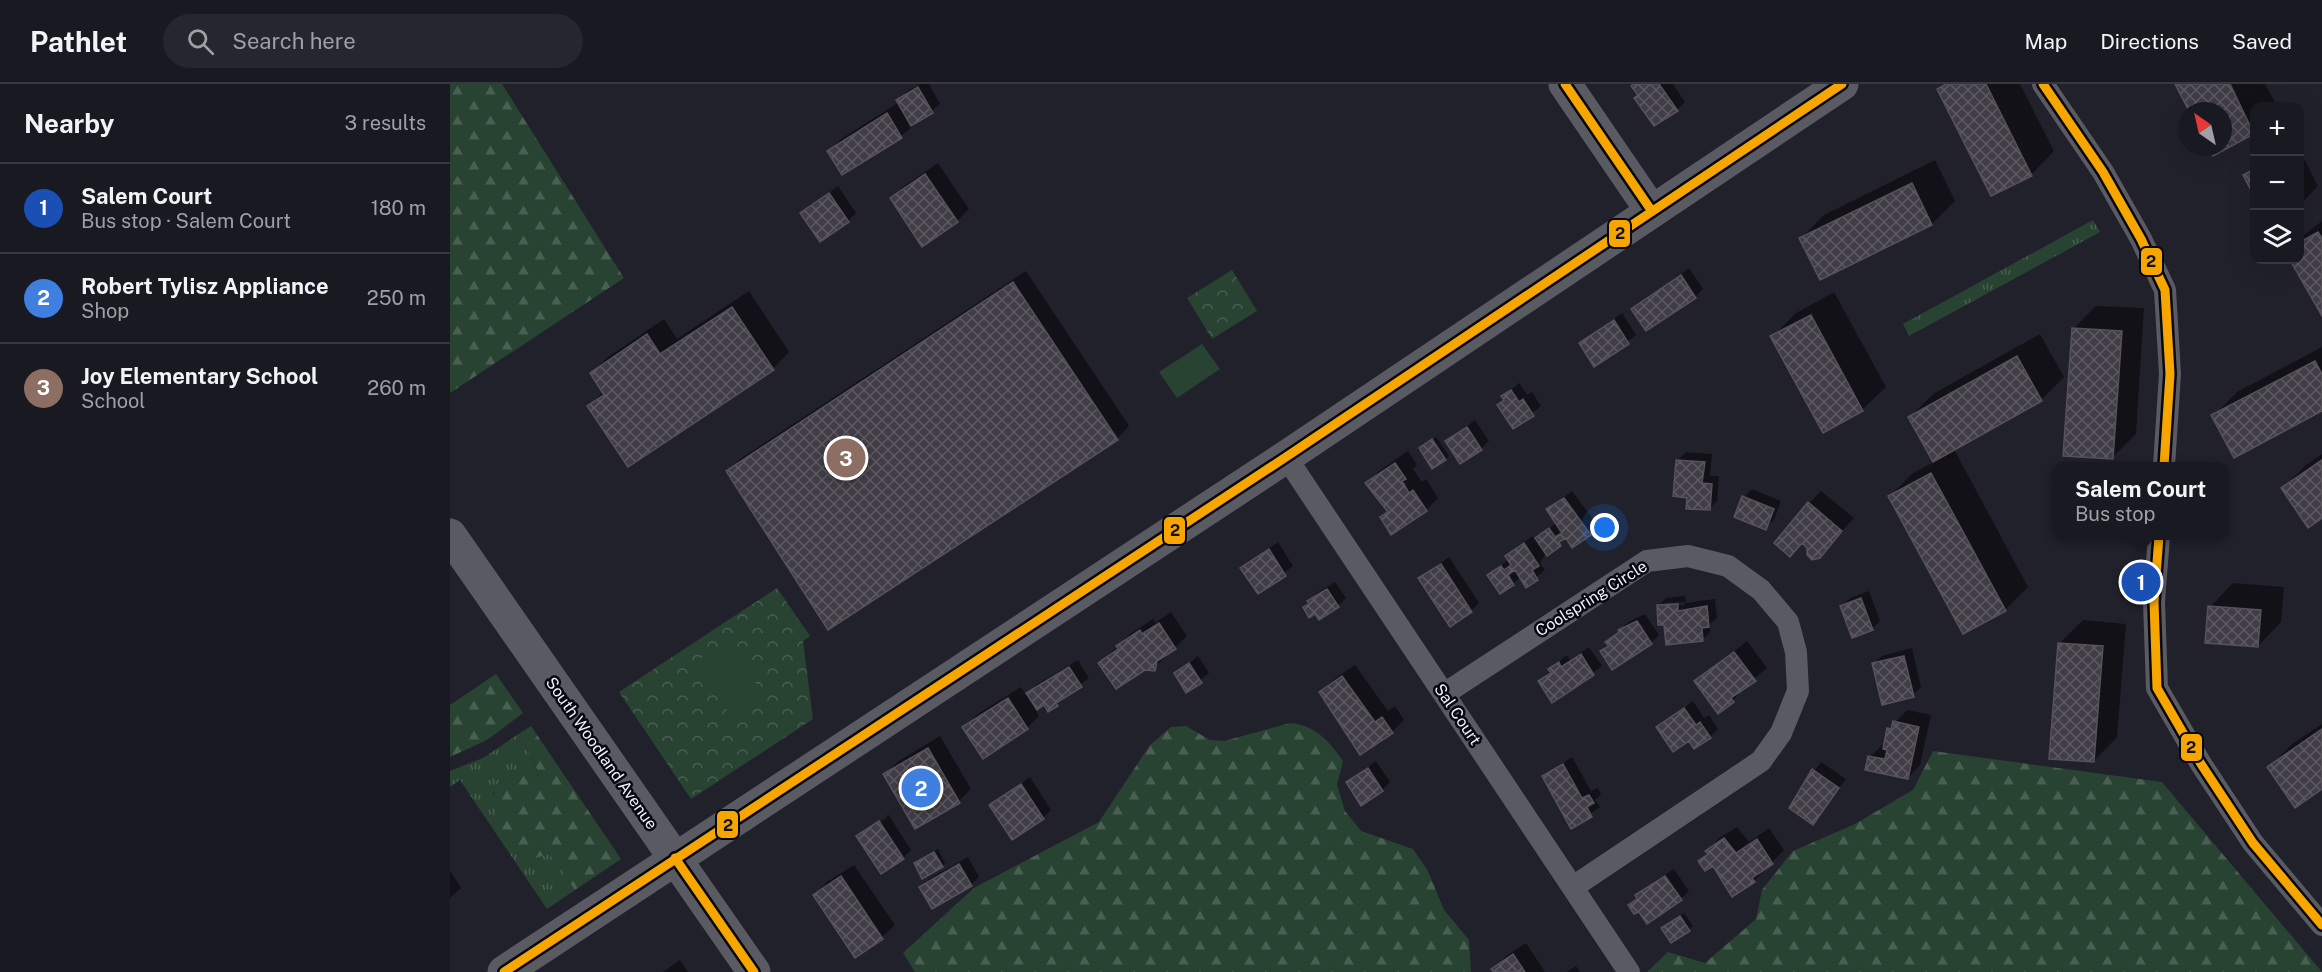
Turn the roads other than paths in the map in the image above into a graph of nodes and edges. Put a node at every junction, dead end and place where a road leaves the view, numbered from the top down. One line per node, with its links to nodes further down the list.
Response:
1 (1565, 84): 4 (street)
2 (1842, 84): 4 (street)
3 (2043, 84): 6 (street)
4 (1651, 210): 5 (street)
5 (1286, 457): 9 (street, Sal Court); 10 (street)
6 (2164, 462)
7 (450, 535): 10 (street, South Woodland Avenue)
8 (2159, 540): 12 (street)
9 (1444, 694): 11 (street, Sal Court); 11 (street, Coolspring Circle)
10 (675, 858): 13 (street); 14 (street, South Woodland Avenue)
11 (1573, 887): 15 (street, Sal Court)
12 (2322, 925)
13 (504, 972)
14 (754, 972)
15 (1629, 972)

